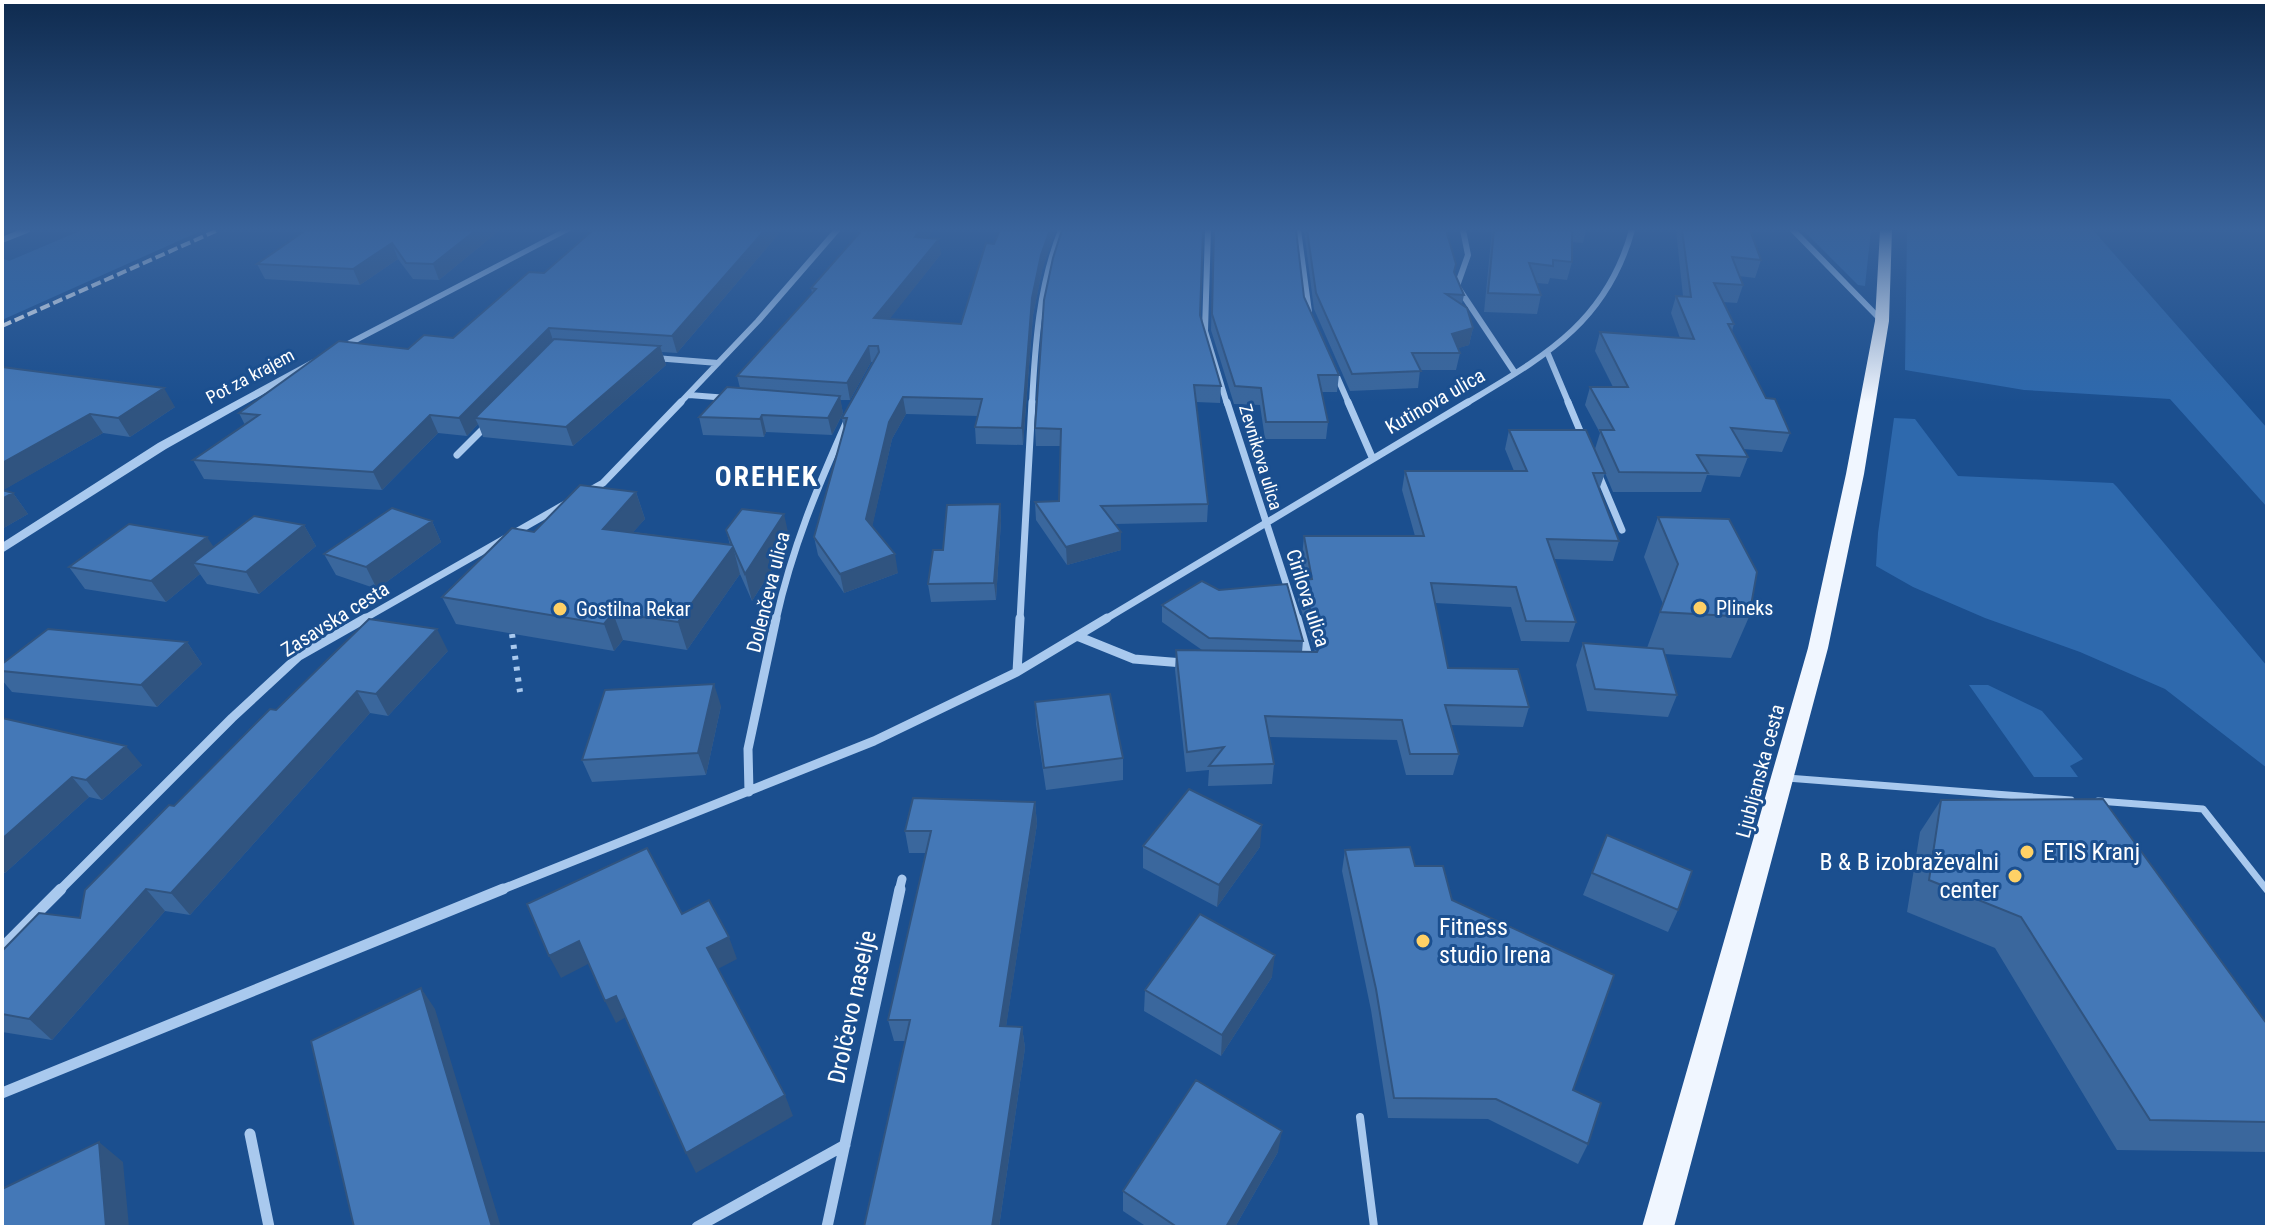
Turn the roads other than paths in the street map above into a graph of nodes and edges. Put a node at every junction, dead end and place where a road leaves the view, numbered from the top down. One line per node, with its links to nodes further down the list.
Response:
1 (458, 287): 27 (street, Pot za krajem)
2 (786, 287): 14 (street, Zasavska cesta)
3 (1043, 287): 31 (street)
4 (1206, 287): 25 (street, Zevnikova ulica)
5 (1305, 287): 11 (street)
6 (1458, 287): 16 (street, Kutinova ulica)
7 (1610, 287): 12 (street)
8 (1849, 287): 10 (street)
9 (1883, 287): 10 (main road, Ljubljanska cesta)
10 (1882, 321): 32 (main road, Ljubljanska cesta)
11 (1315, 325)
12 (1548, 354): 16 (street, Kutinova ulica); 21 (street)
13 (646, 358): 14 (street)
14 (718, 363): 17 (street, Zasavska cesta)
15 (1334, 369): 23 (street)
16 (1515, 373): 23 (street, Kutinova ulica)
17 (689, 395): 18 (street); 36 (street, Zasavska cesta)
18 (734, 398)
19 (853, 407): 33 (street, Dolenčeva ulica)
20 (487, 424): 22 (street)
21 (1585, 442)
22 (457, 455)
23 (1372, 457): 25 (street, Zevnikova ulica)
24 (1597, 471): 26 (street)
25 (1264, 522): 28 (street); 30 (street, Cirilova ulica)
26 (1622, 530)
27 (2, 549)
28 (1077, 636): 29 (street); 31 (street)
29 (1194, 663)
30 (1296, 666)
31 (1017, 672): 33 (street)
32 (1784, 778): 35 (lane); 45 (main road, Ljubljanska cesta)
33 (749, 792): 37 (street)
34 (902, 879): 40 (street, Drolčevo naselje)
35 (2267, 890)
36 (2, 948)
37 (2, 1093)
38 (1360, 1117): 44 (lane)
39 (250, 1134): 41 (street)
40 (845, 1145): 42 (street); 43 (street, Drolčevo naselje)
41 (269, 1227)
42 (697, 1227)
43 (827, 1227)
44 (1374, 1227)
45 (1658, 1227)

